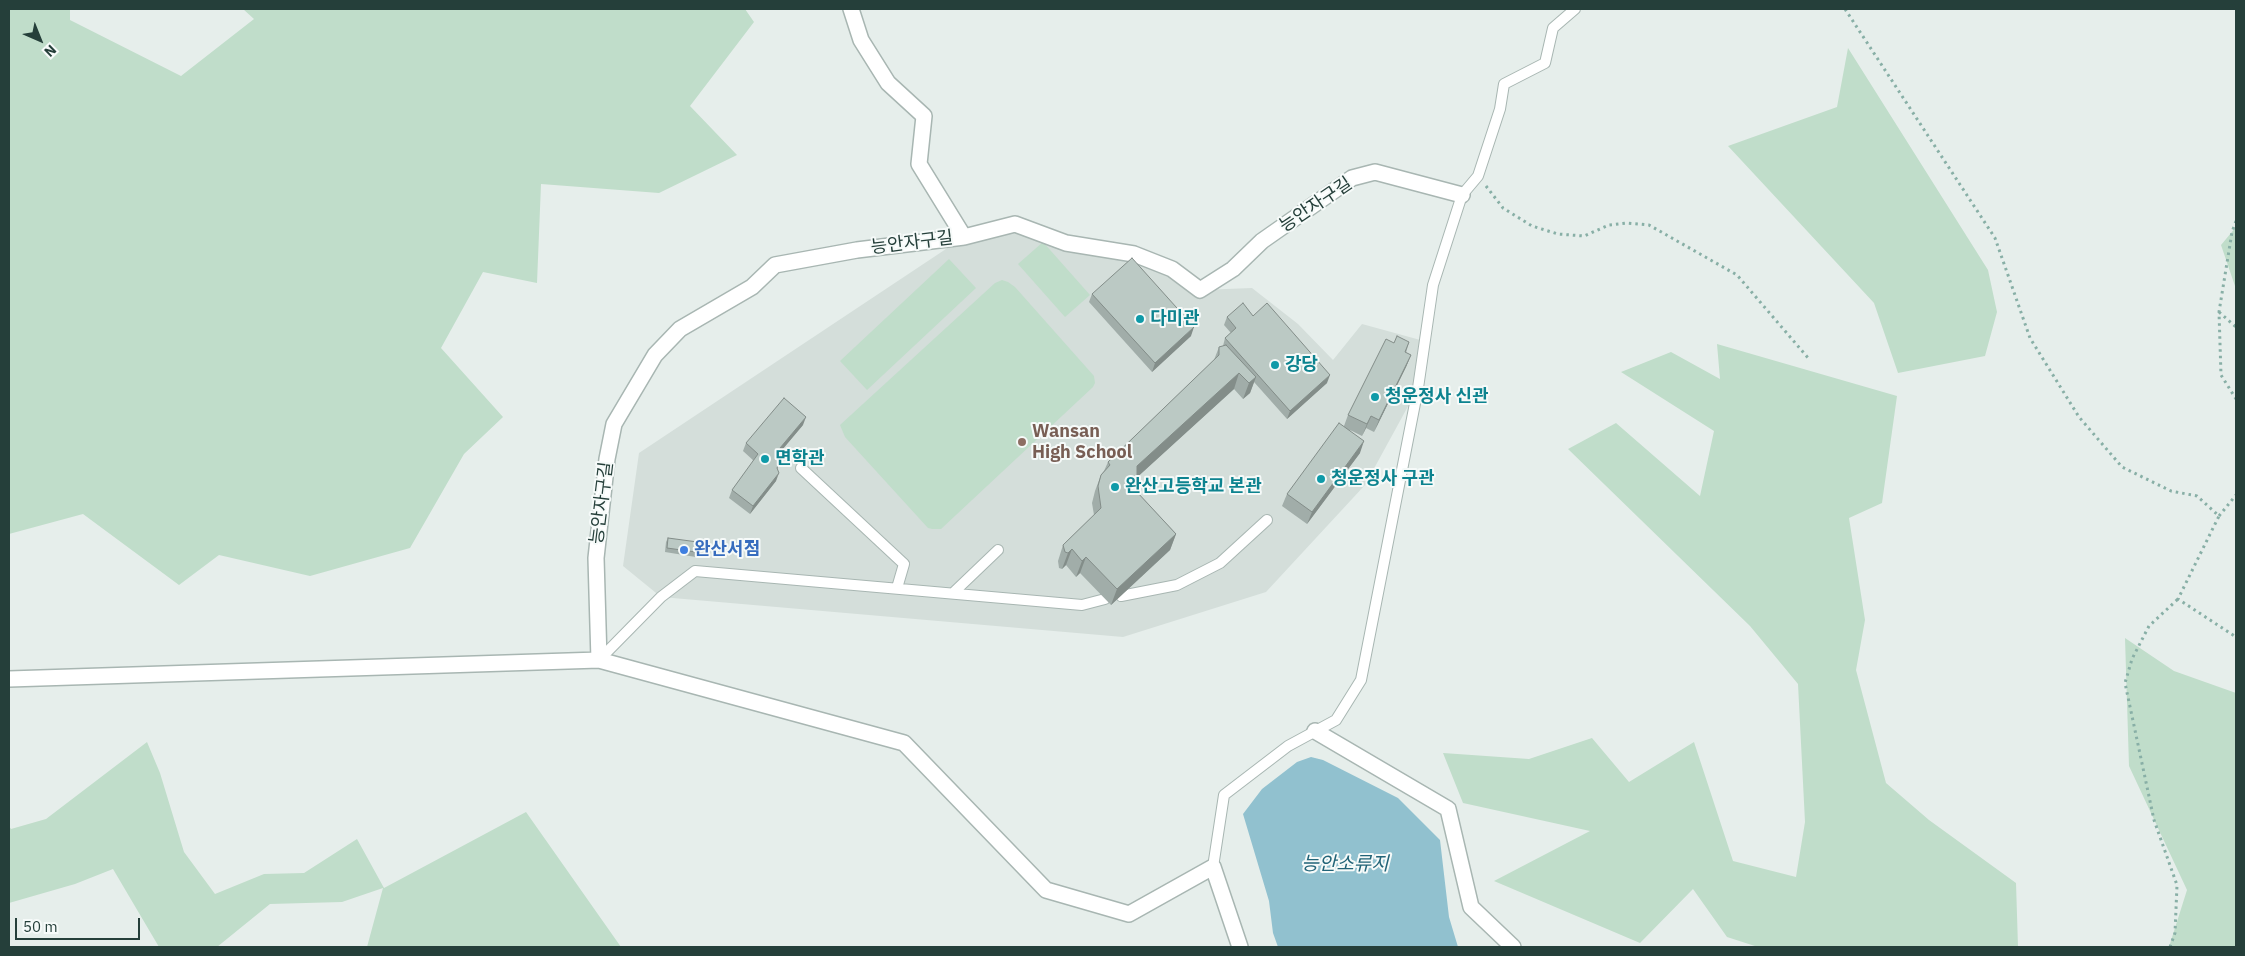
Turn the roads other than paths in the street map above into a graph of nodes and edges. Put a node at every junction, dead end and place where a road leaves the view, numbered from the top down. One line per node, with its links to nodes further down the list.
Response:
1 (851, 9): 4 (street)
2 (1575, 9): 3 (lane)
3 (1462, 195): 4 (street, 능안자구길); 14 (lane)
4 (964, 237): 12 (street, 능안자구길)
5 (801, 468): 8 (lane)
6 (1267, 520): 10 (lane)
7 (998, 550): 9 (lane)
8 (897, 588): 9 (lane); 12 (lane)
9 (953, 593): 11 (lane)
10 (1121, 596)
11 (1105, 599)
12 (599, 660): 13 (street); 15 (street)
13 (9, 679)
14 (1315, 731): 15 (lane); 17 (street)
15 (1213, 867): 16 (street)
16 (1240, 947)
17 (1513, 947)

